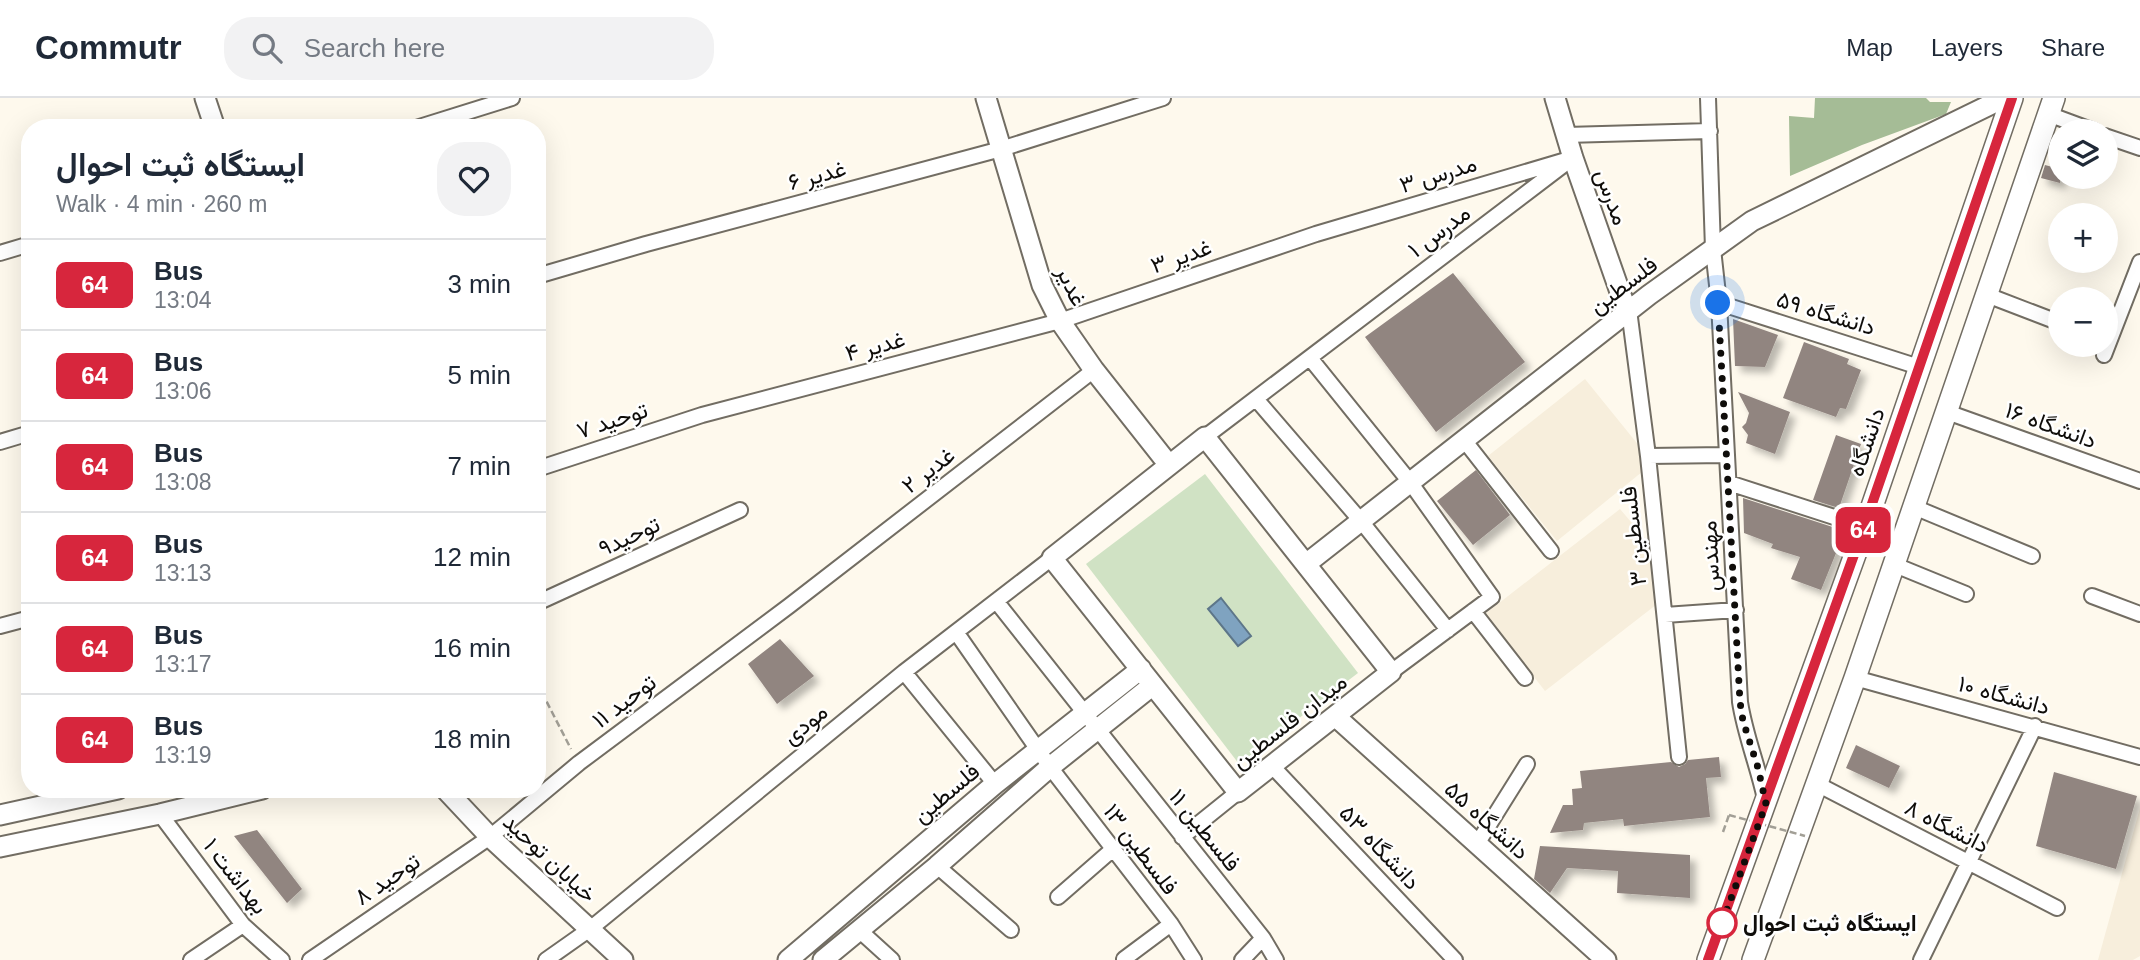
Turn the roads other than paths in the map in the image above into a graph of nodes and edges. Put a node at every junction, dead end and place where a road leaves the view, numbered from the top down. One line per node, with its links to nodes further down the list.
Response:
1 (205, 98): 10 (street)
2 (512, 98): 11 (street)
3 (986, 98): 17 (street, غدیر)
4 (1163, 98): 17 (street, غدیر ۶)
5 (1555, 98): 14 (street, مدرس)
6 (1708, 98): 13 (street, مهندس)
7 (2004, 98): 20 (street, فلسطین)
8 (2012, 98): 30 (main road, دانشگاه)
9 (2051, 106): 12 (street); 23 (main road)
10 (212, 119)
11 (445, 119)
12 (2073, 119)
13 (1710, 131): 14 (street); 20 (street, مهندس)
14 (1566, 135): 18 (street, مدرس)
15 (2118, 140): 16 (street)
16 (2140, 148)
17 (1000, 149): 22 (street, غدیر ۶); 28 (street, غدیر)
18 (1573, 158): 19 (street, مدرس ۳); 25 (street, مدرس); 29 (street, مدرس ۱)
19 (1316, 234): 28 (street, غدیر ۳)
20 (1713, 249): 24 (street, مهندس); 25 (street, فلسطین)
21 (2140, 262): 26 (street)
22 (546, 273)
23 (1987, 295): 27 (street); 33 (main road)
24 (1718, 303): 30 (street, دانشگاه ۵۹); 39 (street, مهندس)
25 (1628, 311): 37 (street, فلسطین); 40 (street, فلسطین ۳)
26 (2118, 316)
27 (2048, 318)
28 (1060, 321): 31 (street, غدیر); 34 (street, غدیر ۴)
29 (1310, 358): 32 (street, مدرس ۱); 44 (street)
30 (1919, 366): 49 (main road, دانشگاه)
31 (1094, 370): 42 (street, غدیر); 59 (street, غدیر ۲)
32 (1256, 399): 36 (street, مدرس ۱); 48 (street)
33 (1947, 412): 43 (street, دانشگاه ۱۶); 46 (main road)
34 (702, 415): 41 (street, توحید ۷)
35 (21, 436): 38 (street)
36 (1205, 437): 42 (street); 53 (street)
37 (1464, 440): 44 (street, فلسطین); 50 (street)
38 (0, 442)
39 (1726, 455): 40 (street); 45 (street, مهندس)
40 (1648, 456): 63 (street, فلسطین ۳)
41 (546, 465)
42 (1170, 465): 52 (street)
43 (2140, 481)
44 (1410, 482): 48 (street, فلسطین); 61 (street)
45 (1728, 483): 49 (street); 60 (street, مهندس)
46 (1914, 507): 51 (street); 54 (main road)
47 (740, 510): 57 (street, توحید۹)
48 (1361, 521): 53 (street, فلسطین); 66 (street)
49 (1864, 527): 92 (main road, دانشگاه)
50 (1551, 551)
51 (2032, 556)
52 (1052, 558): 58 (street, مودی); 68 (street, میدان فلسطین)
53 (1306, 564): 70 (street)
54 (1895, 565): 55 (street); 72 (main road)
55 (1966, 594)
56 (2092, 596): 62 (street)
57 (546, 599)
58 (996, 601): 67 (street, مودی); 74 (street, فلسطین ۱۱)
59 (789, 606): 86 (street, توحید ۱۱)
60 (1736, 610): 63 (street); 92 (street, مهندس)
61 (1473, 611): 66 (street); 71 (street)
62 (2140, 614)
63 (1665, 615): 79 (street, فلسطین ۳)
64 (21, 620): 65 (street)
65 (0, 626)
66 (1448, 629): 70 (street)
67 (956, 632): 69 (street, مودی); 78 (street, فلسطین ۱۳)
68 (1141, 669): 73 (street, میدان فلسطین); 74 (street, فلسطین)
69 (904, 672): 84 (street); 106 (street, مودی)
70 (1391, 672): 75 (street, میدان فلسطین)
71 (1525, 678)
72 (1855, 678): 76 (street, دانشگاه ۱۰); 85 (main road)
73 (1153, 685): 77 (street, فلسطین); 87 (street, میدان فلسطین)
74 (1084, 714): 77 (street, فلسطین ۱۱); 78 (street, فلسطین)
75 (1335, 716): 82 (street, میدان فلسطین); 97 (street, دانشگاه ۵۵)
76 (2035, 726): 80 (street, دانشگاه ۱۰); 100 (street)
77 (1096, 730): 83 (street, فلسطین); 96 (street, فلسطین ۱۱)
78 (1038, 750): 83 (street, فلسطین ۱۳); 84 (street, فلسطین)
79 (1679, 757)
80 (2140, 757)
81 (1527, 764): 97 (street)
82 (1272, 765): 87 (street, میدان فلسطین); 122 (street, دانشگاه ۵۳)
83 (1050, 767): 99 (street, فلسطین ۱۳); 101 (street, فلسطین)
84 (995, 784): 116 (street, فلسطین)
85 (1817, 784): 100 (street, دانشگاه ۸); 125 (main road)
86 (546, 790)
87 (1238, 792): 96 (street)
88 (77, 798): 94 (street)
89 (225, 798): 93 (street)
90 (454, 798): 95 (street, خیابان توحید)
91 (536, 798): 95 (street, توحید ۱۱)
92 (1766, 804): 124 (main road, دانشگاه)
93 (160, 814): 98 (street); 105 (street, بهداشت ۱)
94 (0, 815)
95 (490, 836): 106 (street, خیابان توحید); 113 (street, توحید ۸)
96 (1182, 837): 109 (street, فلسطین ۱۱)
97 (1477, 844): 123 (street, دانشگاه ۵۵)
98 (0, 847)
99 (1113, 849): 102 (street); 104 (street, فلسطین ۱۳)
100 (1969, 863): 103 (street, دانشگاه ۸); 126 (street)
101 (937, 866): 107 (street, فلسطین); 108 (street)
102 (1058, 897)
103 (2057, 908)
104 (1171, 924): 110 (street); 119 (street, فلسطین ۱۳)
105 (243, 925): 111 (street); 112 (street, بهداشت ۱)
106 (590, 929): 114 (street, مودی); 115 (street, خیابان توحید)
107 (859, 930): 117 (street, فلسطین); 118 (street)
108 (1011, 930)
109 (1263, 938): 120 (street); 121 (street, فلسطین ۱۱)
110 (1124, 959)
111 (191, 960)
112 (282, 960)
113 (310, 960)
114 (546, 960)
115 (622, 960)
116 (788, 960)
117 (823, 960)
118 (892, 960)
119 (1195, 960)
120 (1242, 960)
121 (1276, 960)
122 (1455, 960)
123 (1606, 960)
124 (1708, 960)
125 (1753, 960)
126 (1922, 960)

